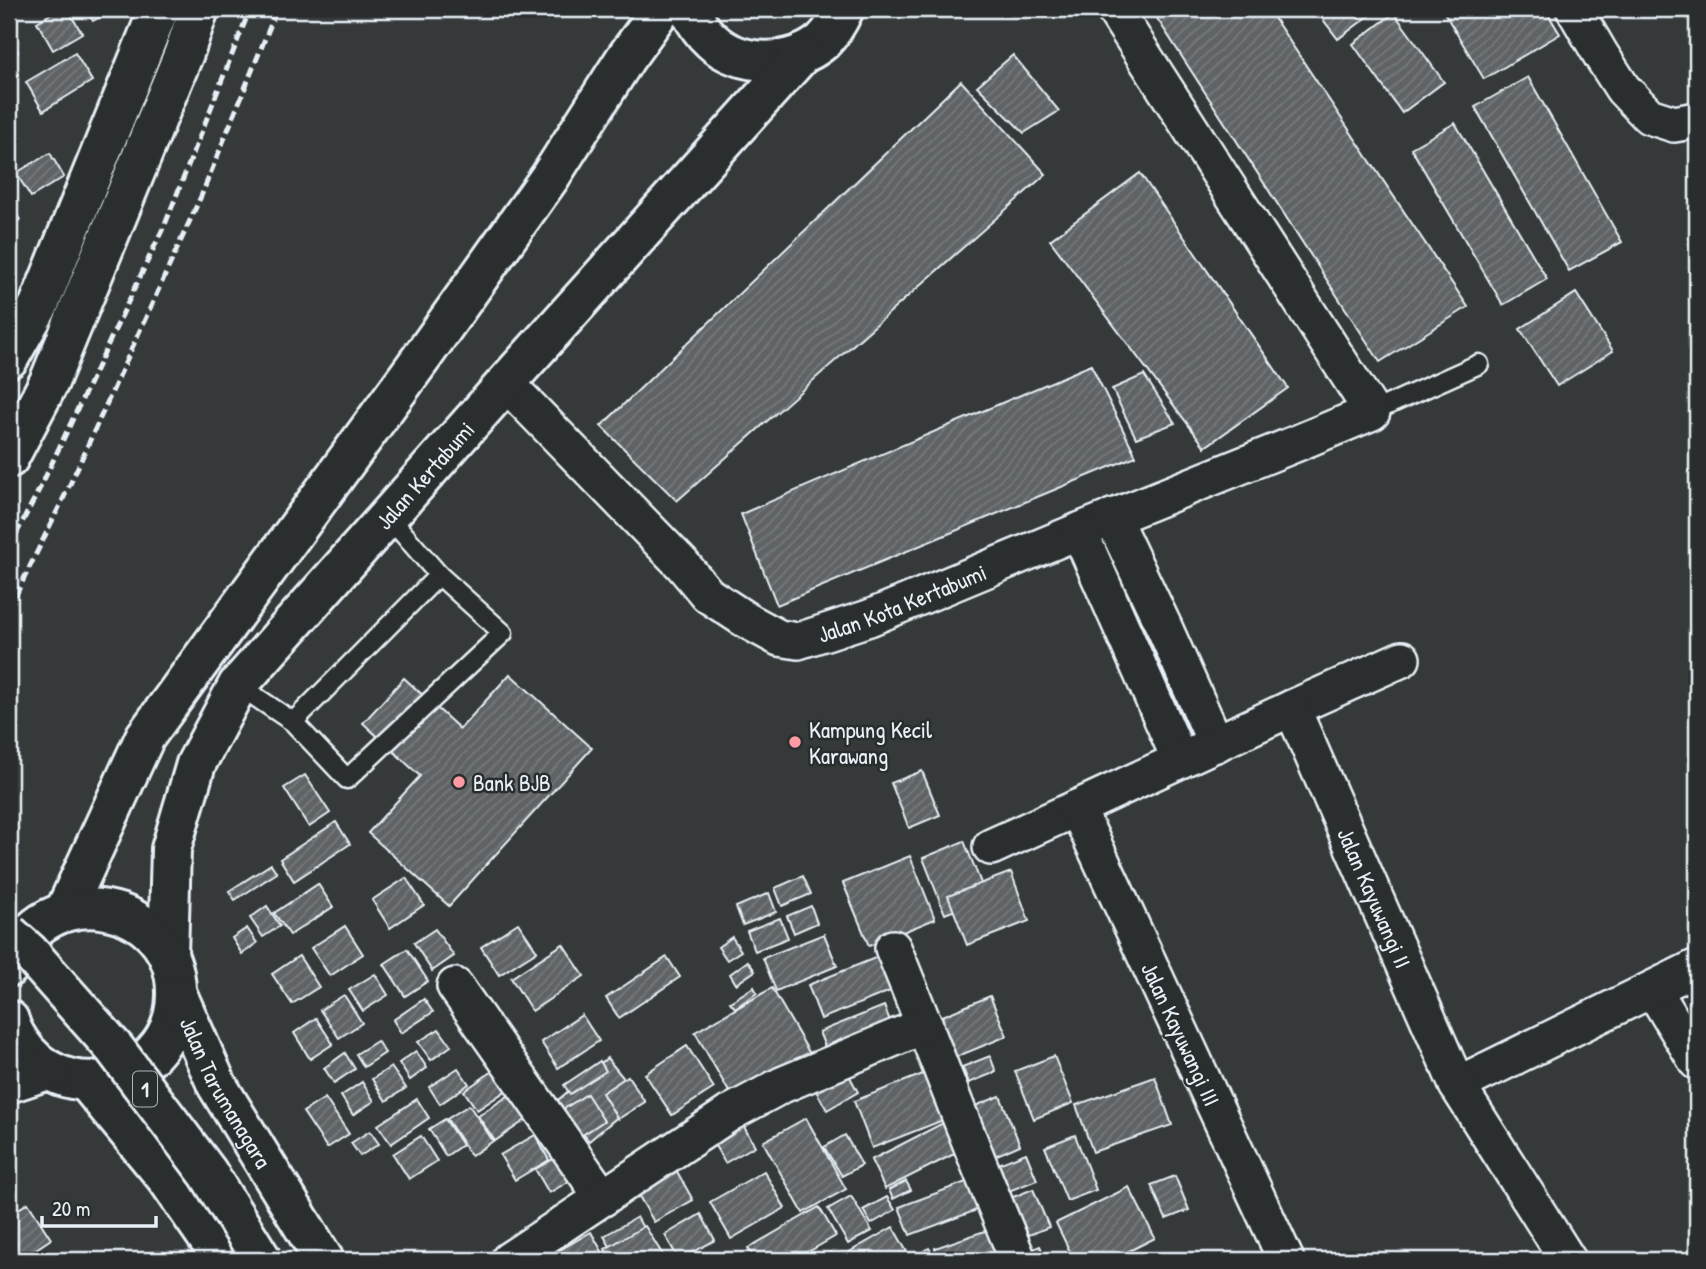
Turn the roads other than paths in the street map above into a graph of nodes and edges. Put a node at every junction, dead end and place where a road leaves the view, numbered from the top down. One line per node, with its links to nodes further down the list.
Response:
1 (159, 9): 10 (main road)
2 (199, 9): 14 (main road)
3 (661, 9): 27 (main road)
4 (689, 9): 8 (main road)
5 (844, 9): 8 (main road, Jalan Kertabumi)
6 (1114, 9): 13 (street)
7 (1574, 9): 9 (street)
8 (802, 54): 12 (main road, Jalan Kertabumi)
9 (1697, 120)
10 (9, 358)
11 (1479, 364): 13 (lane, Jalan Kota Kertabumi)
12 (506, 383): 15 (main road, Jalan Kertabumi); 17 (street, Jalan Kota Kertabumi)
13 (1372, 412): 16 (street, Jalan Kota Kertabumi)
14 (9, 458)
15 (388, 516): 18 (lane); 20 (main road, Jalan Kertabumi)
16 (1112, 517): 17 (street, Jalan Kota Kertabumi); 23 (street)
17 (1079, 531): 24 (street)
18 (439, 575): 22 (lane); 22 (lane)
19 (1402, 659): 21 (street)
20 (238, 685): 22 (lane); 30 (main road, Jalan Kertabumi)
21 (1292, 708): 23 (street); 42 (street, Jalan Kayuwangi II)
22 (293, 722)
23 (1216, 744): 24 (street)
24 (1180, 760): 25 (street)
25 (1077, 808): 26 (street); 50 (street, Jalan Kayuwangi III)
26 (991, 846)
27 (65, 911): 30 (main road); 31 (main road)
28 (9, 934): 47 (main road, 1, bridge)
29 (893, 948): 37 (street)
30 (168, 955): 35 (main road)
31 (9, 966)
32 (1697, 967): 34 (street)
33 (455, 986): 43 (street)
34 (1653, 989): 38 (street); 42 (street)
35 (177, 994): 40 (main road); 44 (main road, Jalan Tarumanagara)
36 (9, 1020): 39 (main road)
37 (925, 1025): 43 (street); 45 (street)
38 (1697, 1062)
39 (48, 1070): 40 (main road); 41 (main road)
40 (86, 1081): 46 (main road)
41 (9, 1083)
42 (1457, 1085): 51 (street, Jalan Kayuwangi II)
43 (603, 1198): 49 (street)
44 (287, 1201): 46 (main road); 48 (main road, Jalan Tarumanagara)
45 (1016, 1255)
46 (221, 1258)
47 (262, 1260)
48 (324, 1260)
49 (509, 1260)
50 (1286, 1260)
51 (1568, 1260)

